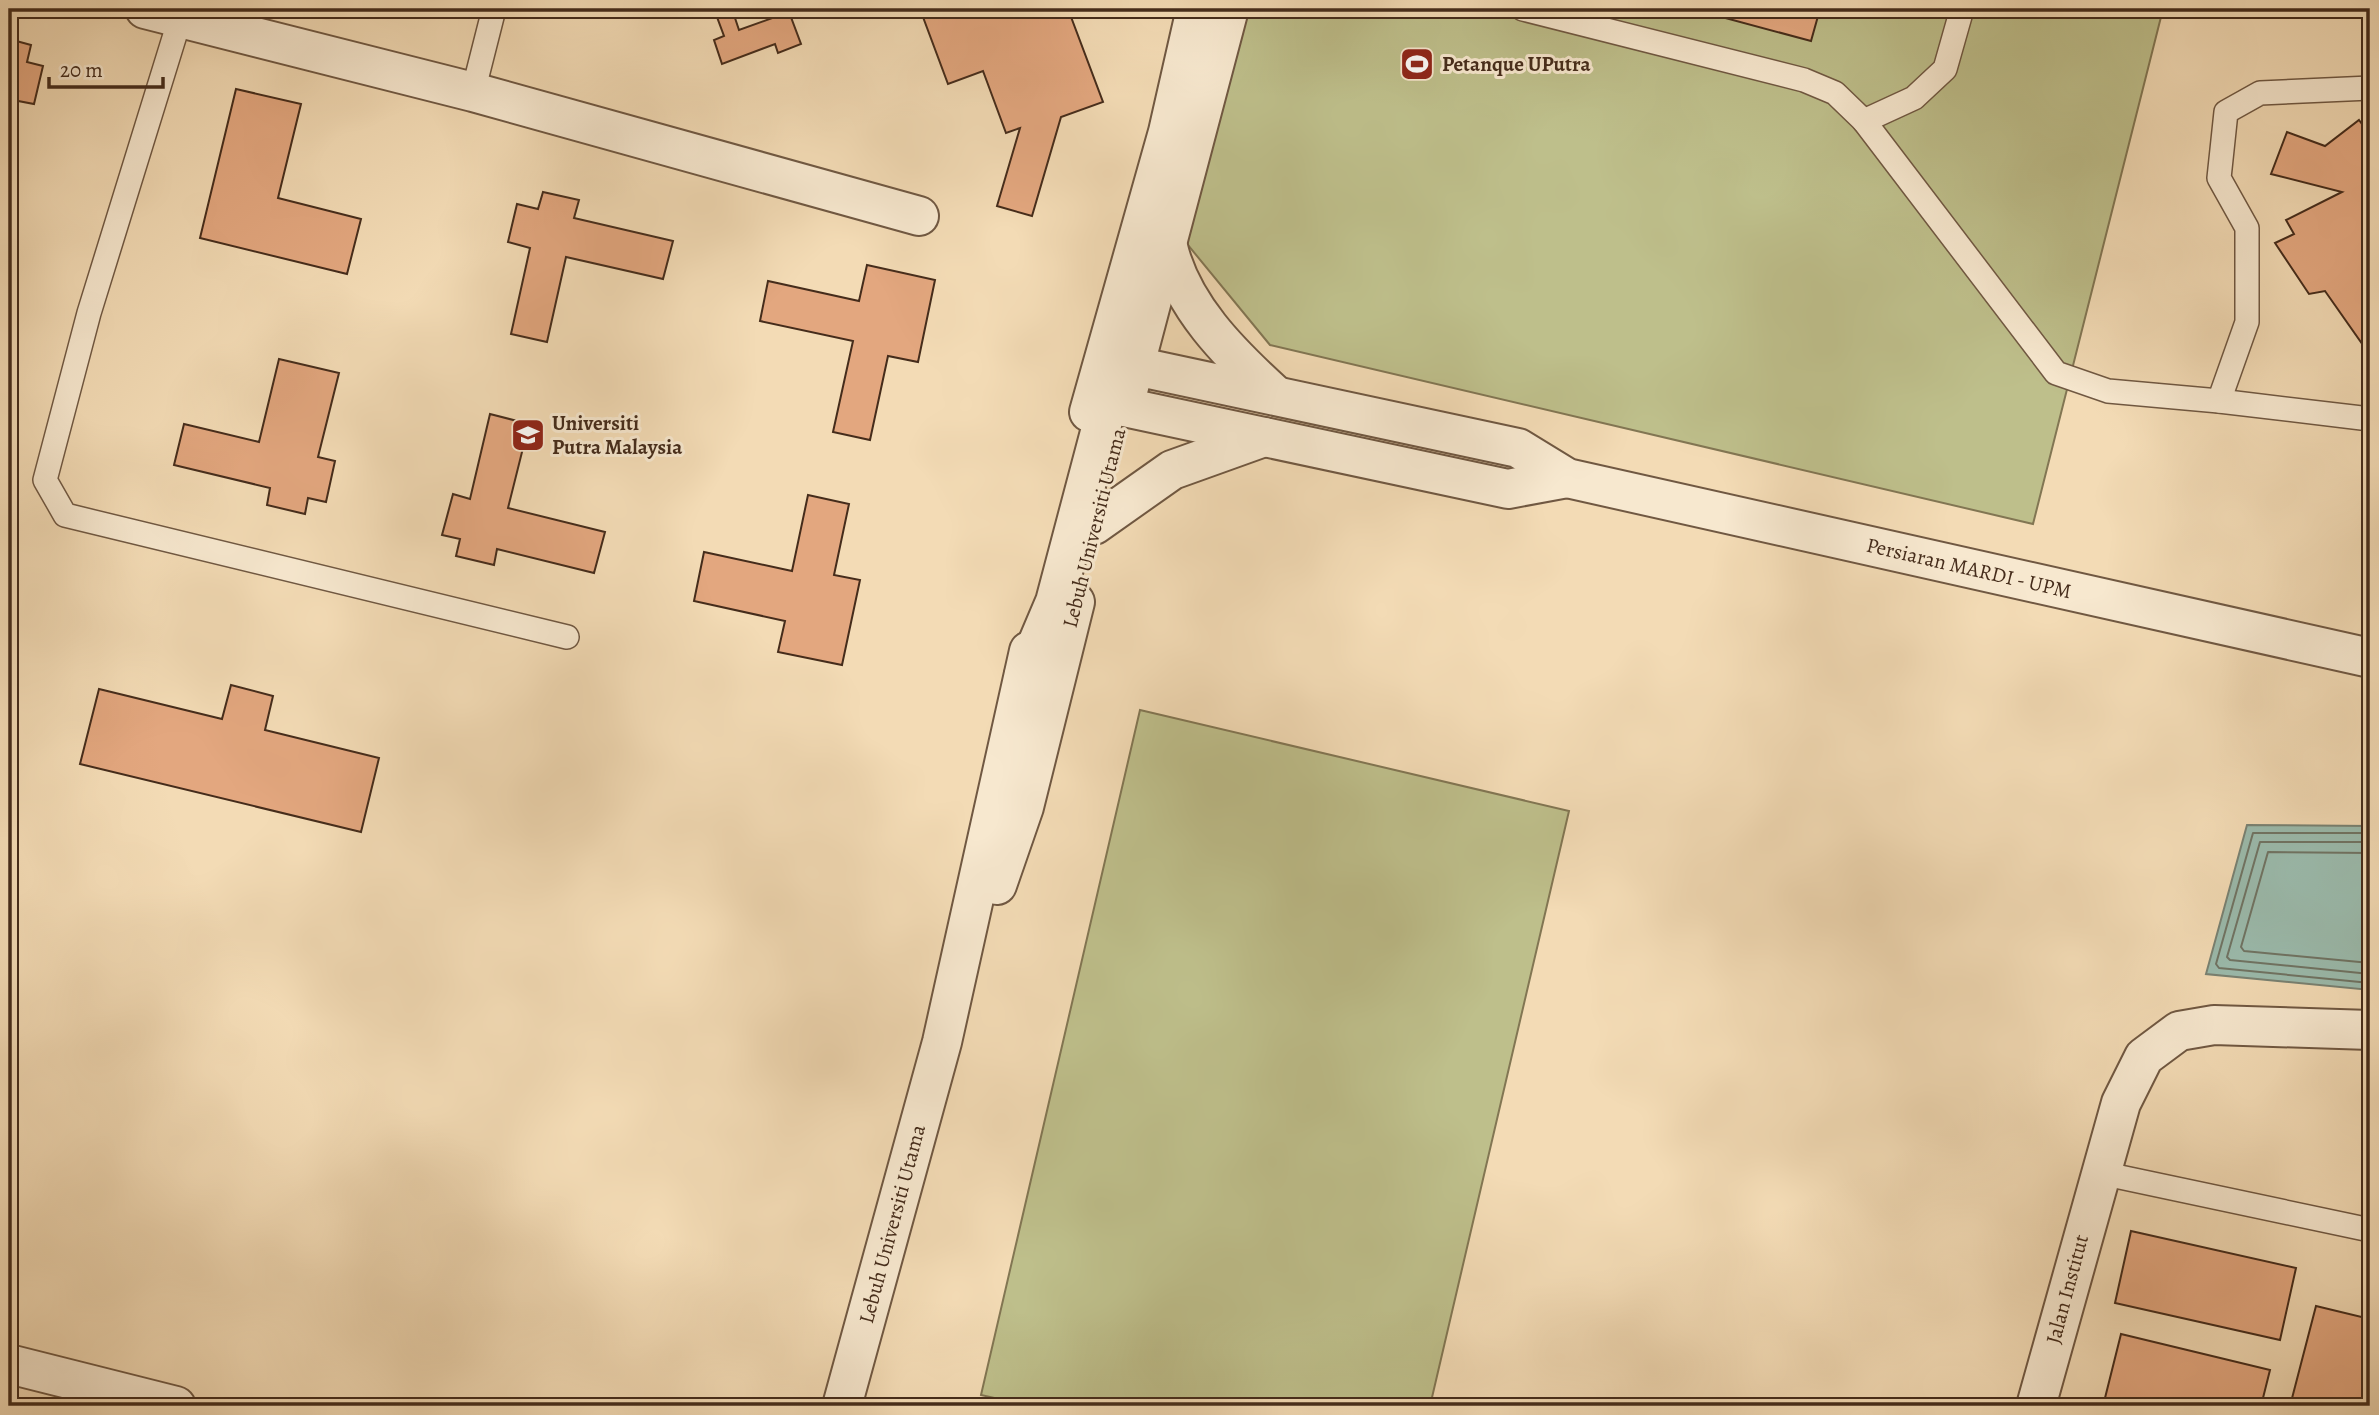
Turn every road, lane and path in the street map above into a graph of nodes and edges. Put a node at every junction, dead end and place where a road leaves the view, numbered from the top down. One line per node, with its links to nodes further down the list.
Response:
1 (494, 9): 8 (lane)
2 (1196, 9): 10 (street, Lebuh Universiti Utama)
3 (1229, 9): 12 (street, Lebuh Universiti Utama)
4 (1523, 9): 9 (lane)
5 (1962, 9): 9 (lane)
6 (170, 12): 8 (street); 20 (lane)
7 (2370, 88): 15 (lane)
8 (473, 92): 11 (street)
9 (1864, 121): 15 (lane)
10 (1168, 132): 13 (street); 22 (street, Lebuh Universiti Utama)
11 (919, 216)
12 (1168, 247): 13 (street, Lebuh Universiti Utama); 14 (street)
13 (1124, 387): 14 (street); 17 (street); 19 (street, Lebuh Universiti Utama); 22 (street)
14 (1276, 394): 18 (street)
15 (2219, 401): 16 (lane)
16 (2370, 419)
17 (1266, 437): 18 (street); 19 (street)
18 (1567, 478): 21 (street, Persiaran MARDI - UPM)
19 (1094, 525): 24 (street, Lebuh Universiti Utama)
20 (567, 637)
21 (2370, 658)
22 (1024, 675): 24 (street, Lebuh Universiti Utama)
23 (2370, 1030): 25 (street, Jalan Institut)
24 (942, 1042): 29 (street, Lebuh Universiti Utama)
25 (2101, 1173): 26 (lane); 30 (street, Jalan Institut)
26 (2370, 1230)
27 (9, 1364): 28 (street)
28 (176, 1406)
29 (842, 1406)
30 (2036, 1406)

